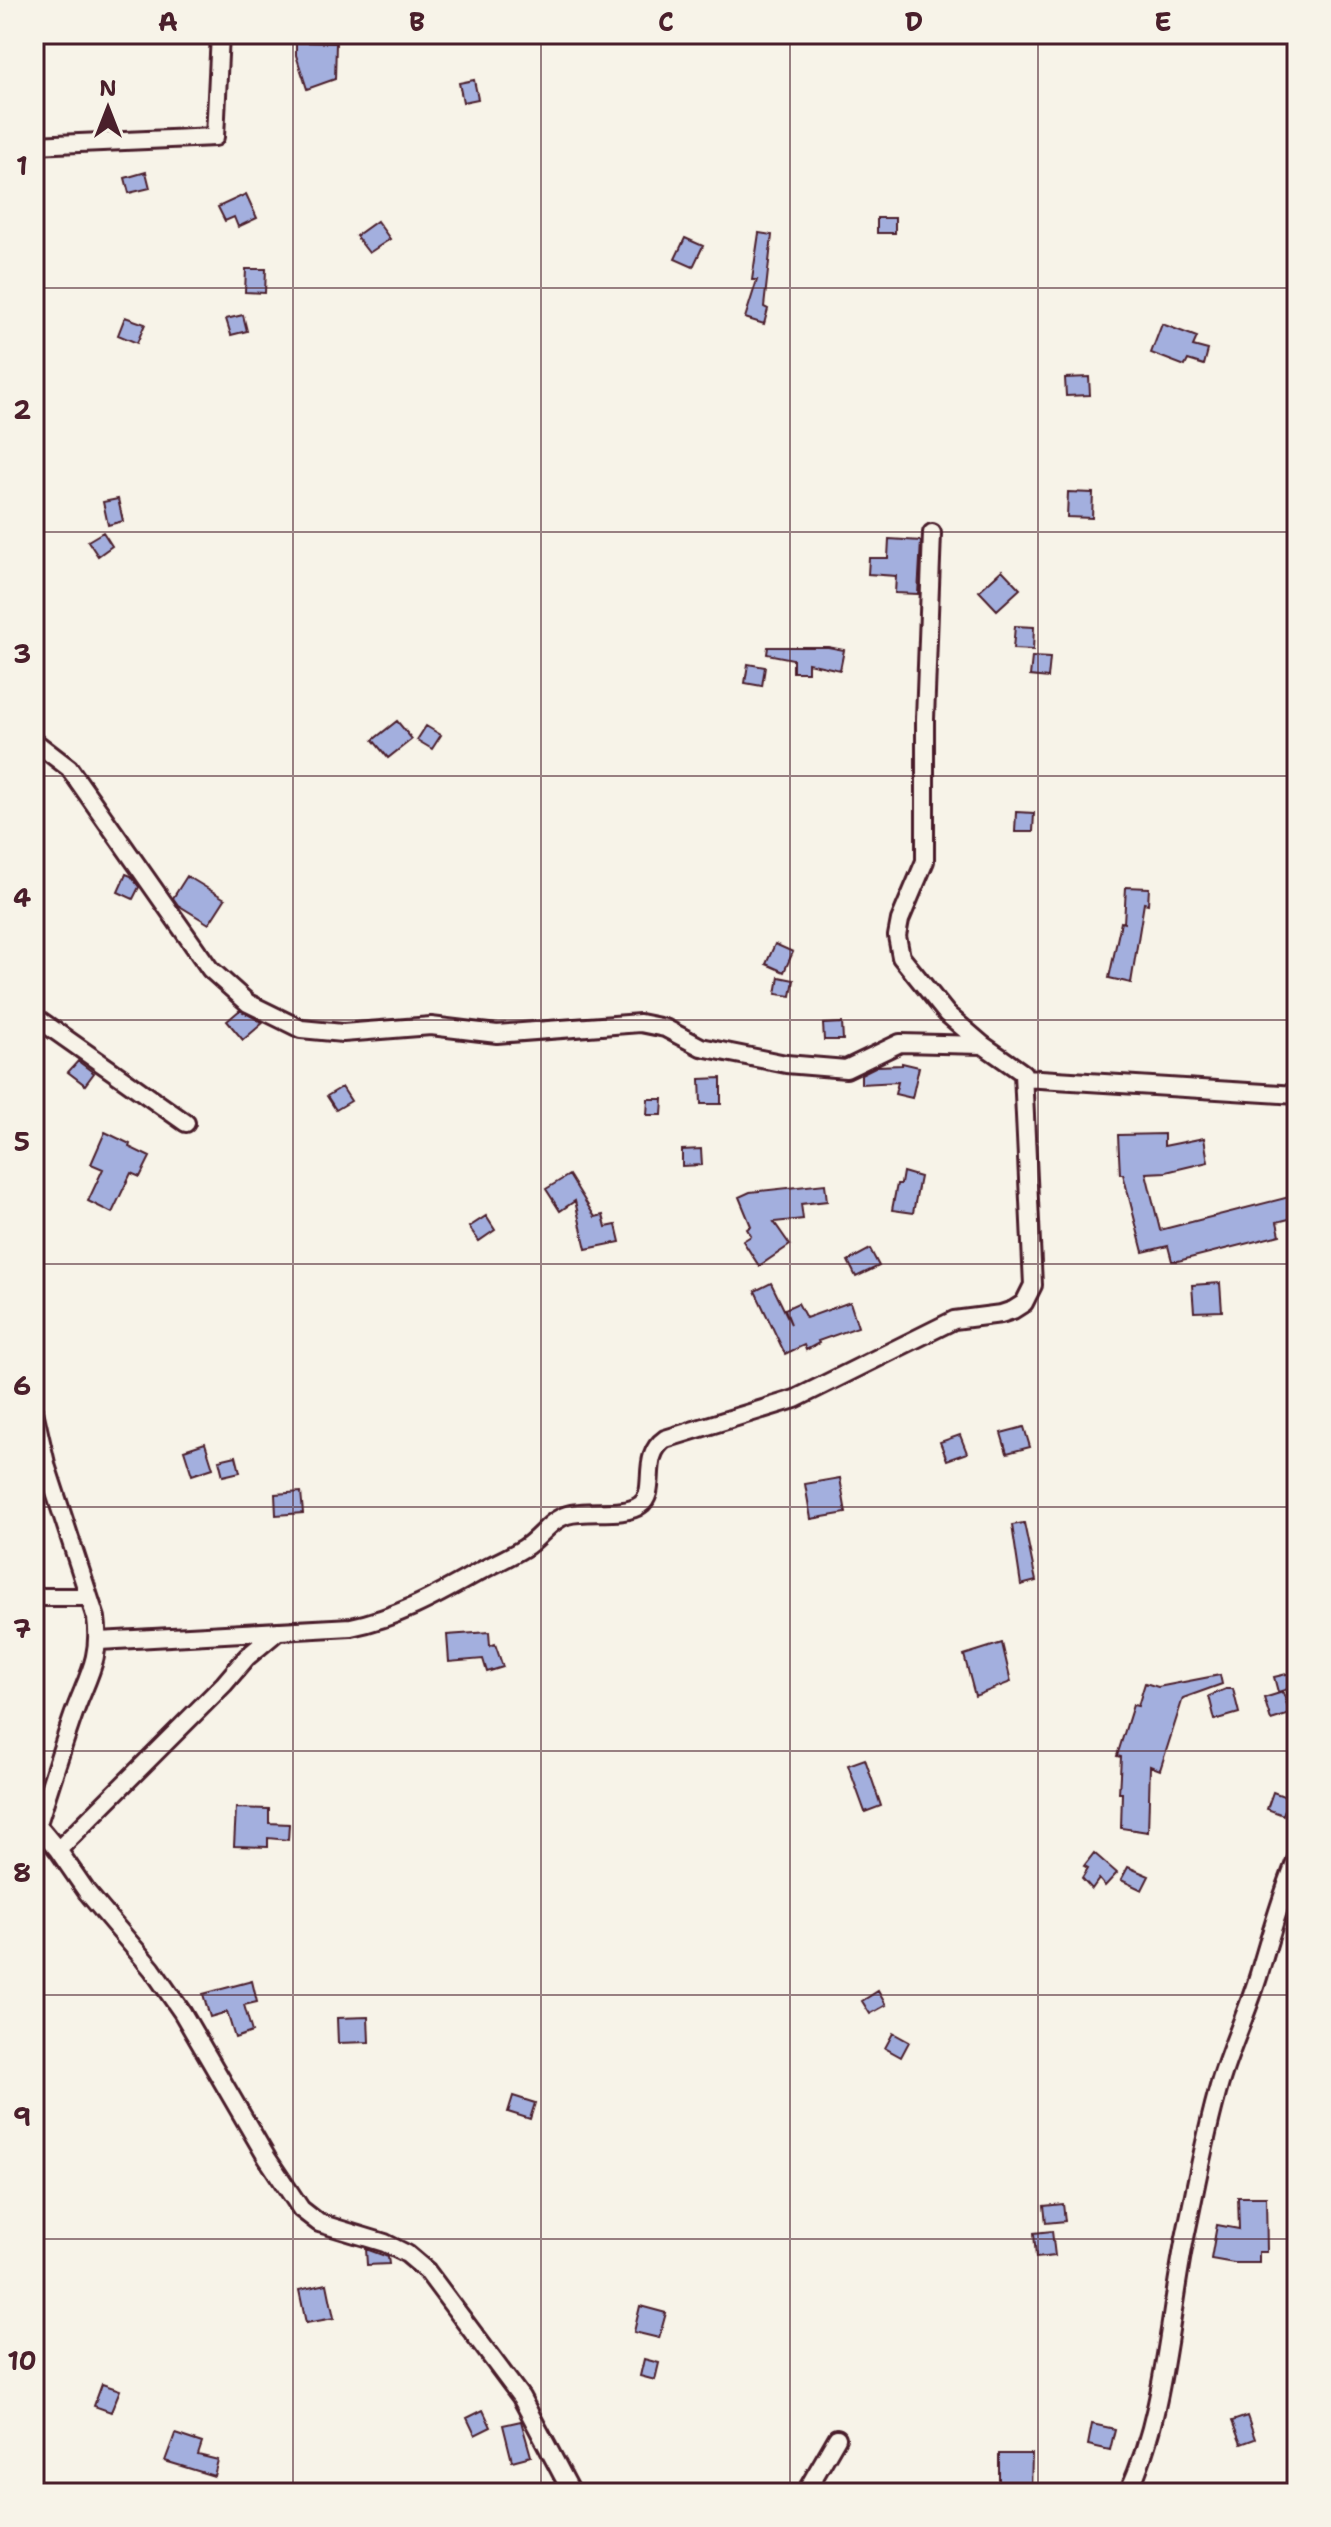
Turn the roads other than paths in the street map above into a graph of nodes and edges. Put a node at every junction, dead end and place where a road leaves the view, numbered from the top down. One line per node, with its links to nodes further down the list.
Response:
1 (220, 34): 2 (street)
2 (34, 145)
3 (932, 533): 6 (street)
4 (34, 741): 6 (street)
5 (34, 1016): 9 (street)
6 (983, 1045): 7 (street)
7 (1024, 1078): 8 (street); 13 (street)
8 (1297, 1095)
9 (186, 1123)
10 (34, 1411): 12 (street)
11 (34, 1597): 12 (street)
12 (88, 1597): 14 (street)
13 (278, 1631): 14 (street); 16 (street)
14 (99, 1641): 15 (street)
15 (36, 1831): 16 (street)
16 (58, 1850): 19 (street)
17 (1297, 1858): 21 (street)
18 (837, 2438): 20 (street)
19 (572, 2493)
20 (805, 2493)
21 (1128, 2493)

